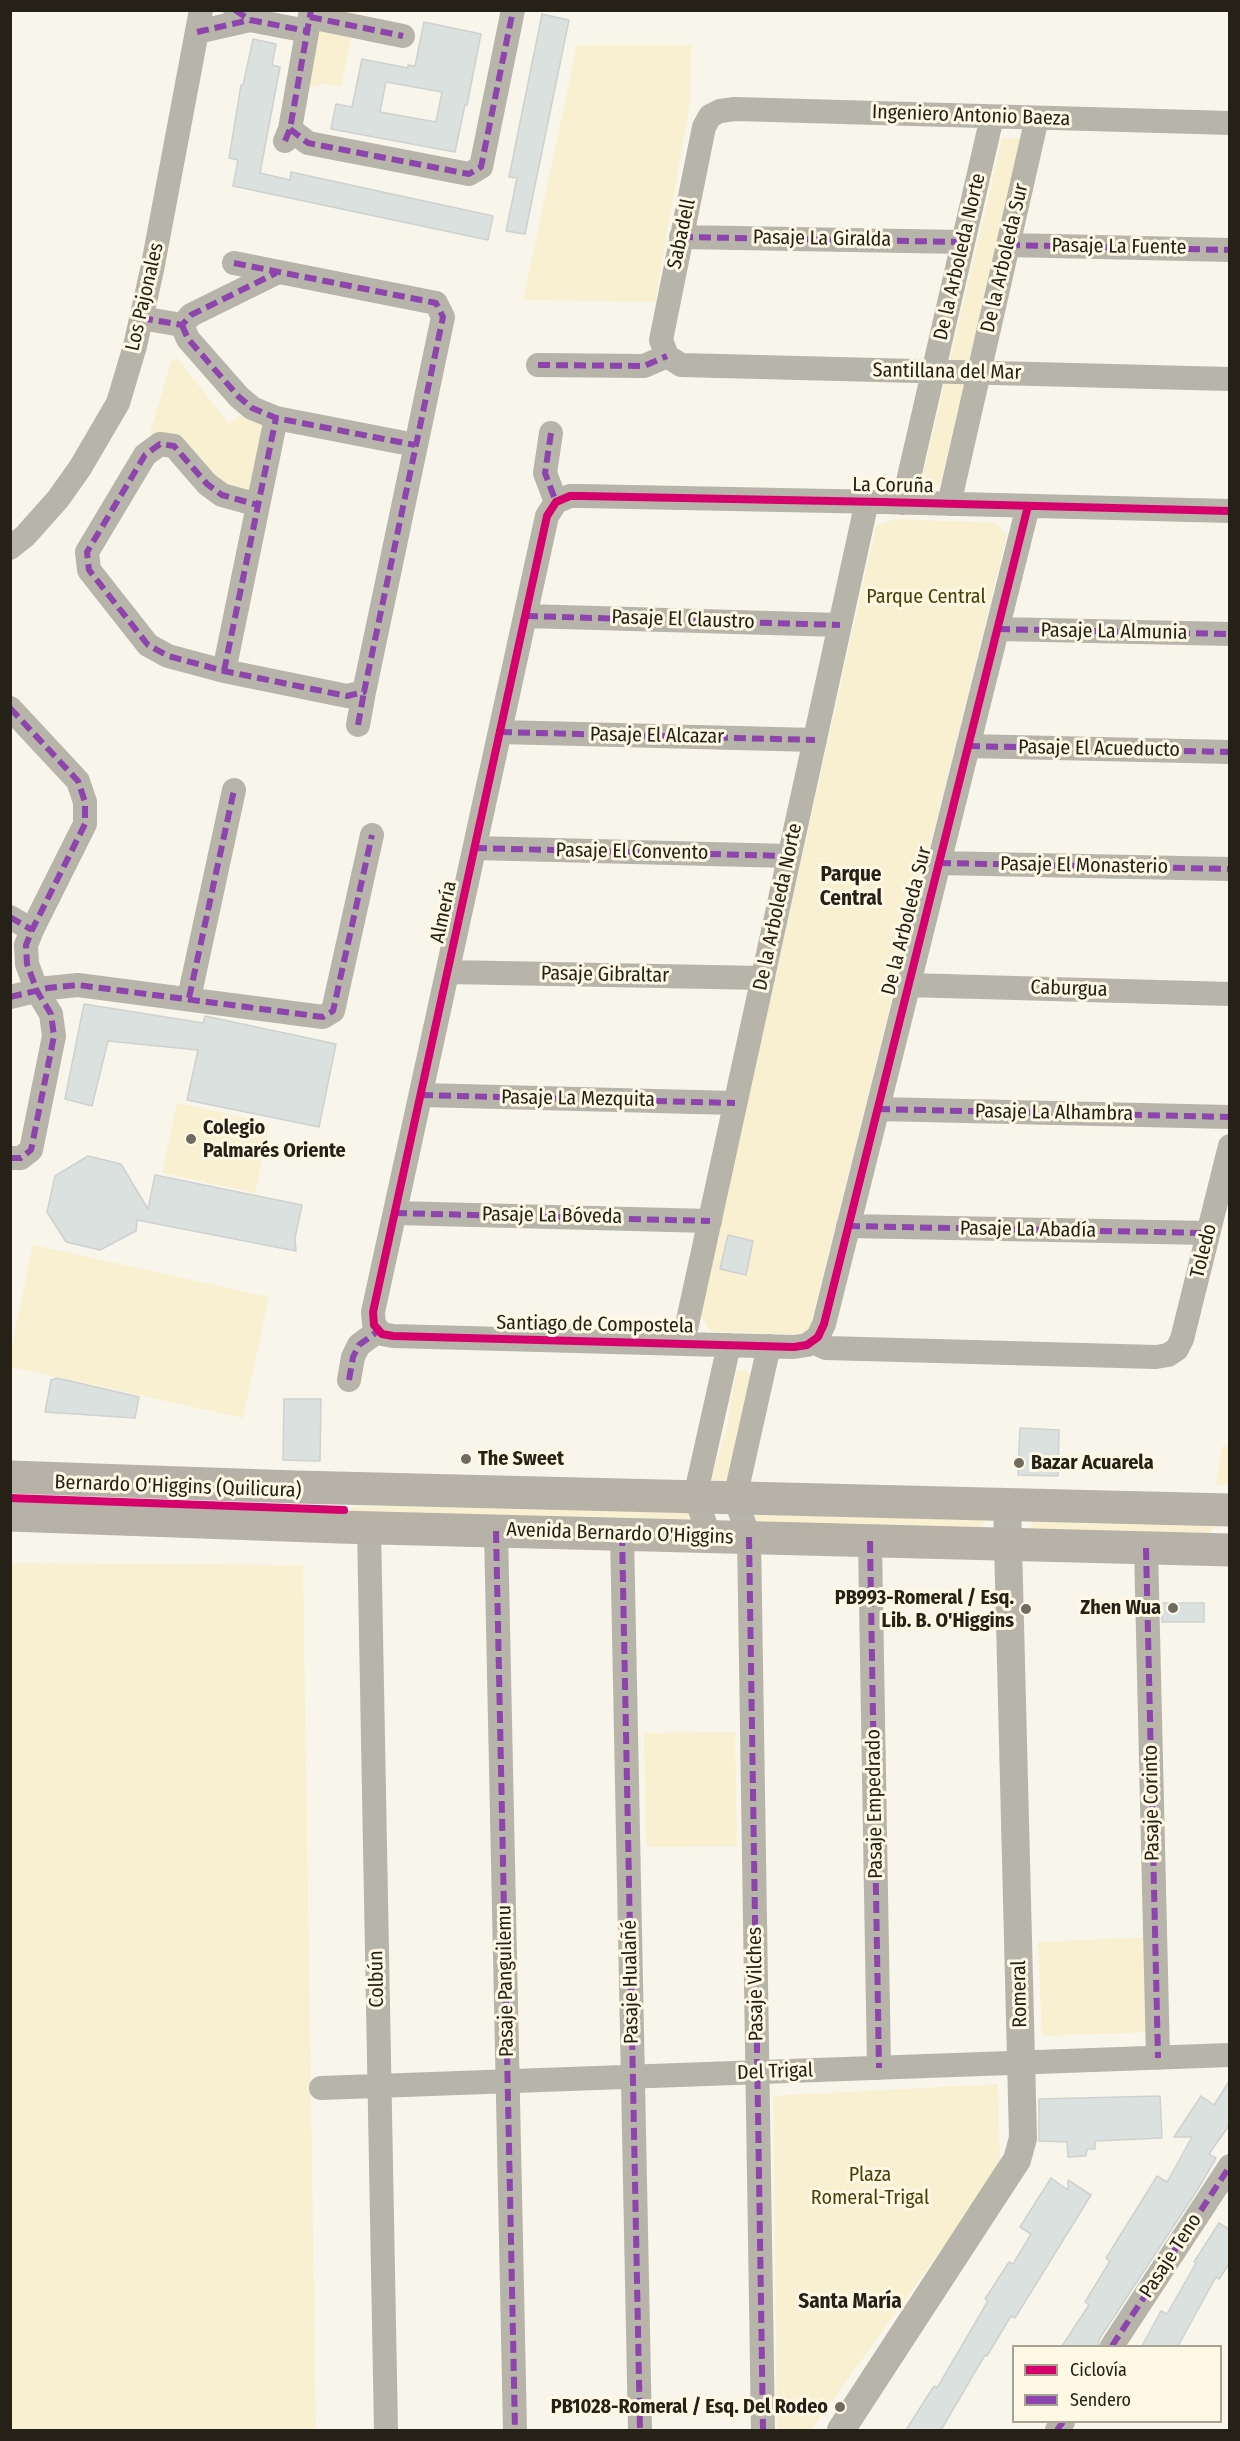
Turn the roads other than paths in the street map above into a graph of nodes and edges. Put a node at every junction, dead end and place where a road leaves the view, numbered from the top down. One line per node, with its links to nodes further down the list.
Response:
1 (513, 10): 3 (street)
2 (243, 15): 3 (street); 4 (street)
3 (309, 20): 5 (street)
4 (199, 21): 16 (street, Los Pajonales)
5 (403, 36)
6 (713, 114): 7 (street, Ingeniero Antonio Baeza); 10 (street, Sabadell)
7 (992, 117): 8 (street, Ingeniero Antonio Baeza); 11 (street, De la Arboleda Norte)
8 (1037, 118): 9 (street, Ingeniero Antonio Baeza); 12 (street, De la Arboleda Sur)
9 (1230, 123)
10 (681, 237): 11 (street, Pasaje La Giralda); 18 (street, Sabadell)
11 (963, 242): 20 (street, De la Arboleda Norte)
12 (1008, 245): 13 (street, Pasaje La Fuente); 21 (street, De la Arboleda Sur)
13 (1230, 250)
14 (234, 263): 15 (street)
15 (276, 273): 17 (street); 25 (street)
16 (141, 318): 17 (street); 33 (street, Los Pajonales)
17 (176, 324): 23 (street)
18 (667, 356): 19 (street); 20 (street, Santillana del Mar)
19 (538, 365)
20 (933, 371): 21 (street, Santillana del Mar); 28 (street, De la Arboleda Norte)
21 (979, 372): 22 (street, Santillana del Mar); 29 (street, De la Arboleda Sur)
22 (1230, 379)
23 (276, 418): 25 (street); 30 (street)
24 (551, 433): 27 (street)
25 (415, 445): 39 (street)
26 (867, 501): 27 (street, La Coruña); 28 (street, La Coruña); 35 (street, De la Arboleda Norte)
27 (556, 502): 34 (street, Almería)
28 (903, 502): 29 (street, La Coruña)
29 (949, 504): 31 (street, La Coruña)
30 (258, 505): 38 (street); 38 (street)
31 (1028, 506): 32 (street, La Coruña); 36 (street, De la Arboleda Sur)
32 (1230, 511)
33 (10, 548)
34 (526, 616): 35 (street, Pasaje El Claustro); 42 (street, Almería)
35 (840, 625): 43 (street, De la Arboleda Norte)
36 (998, 629): 37 (street, Pasaje La Almunia); 44 (street, De la Arboleda Sur)
37 (1230, 634)
38 (224, 671): 39 (street)
39 (364, 692): 41 (street)
40 (10, 708): 53 (street)
41 (358, 725)
42 (500, 732): 43 (street, Pasaje El Alcazar); 48 (street, Almería)
43 (815, 740): 49 (street, De la Arboleda Norte)
44 (968, 746): 45 (street, Pasaje El Acueducto); 50 (street, De la Arboleda Sur)
45 (1230, 752)
46 (234, 790): 60 (street)
47 (372, 835): 60 (street)
48 (475, 848): 49 (street, Pasaje El Convento); 54 (street, Almería)
49 (789, 856): 55 (street, De la Arboleda Norte)
50 (939, 862): 51 (street, Pasaje El Monasterio); 56 (street, De la Arboleda Sur)
51 (1230, 869)
52 (10, 917): 53 (street)
53 (32, 930): 57 (street)
54 (447, 972): 55 (street, Pasaje Gibraltar); 61 (street, Almería)
55 (763, 978): 62 (street, De la Arboleda Norte)
56 (908, 985): 58 (street, Caburgua); 63 (street, De la Arboleda Sur)
57 (37, 991): 59 (street); 60 (street); 66 (street)
58 (1230, 994)
59 (10, 998)
60 (189, 998)
61 (421, 1095): 62 (street, Pasaje La Mezquita); 67 (street, Almería)
62 (735, 1103): 68 (street, De la Arboleda Norte)
63 (878, 1108): 64 (street, Pasaje La Alhambra); 69 (street, De la Arboleda Sur)
64 (1230, 1117)
65 (1230, 1146): 70 (street, Toledo)
66 (10, 1158)
67 (395, 1213): 68 (street, Pasaje La Bóveda); 72 (street, Almería)
68 (710, 1221): 71 (street, De la Arboleda Norte)
69 (848, 1226): 70 (street, Pasaje La Abadía); 73 (street, De la Arboleda Sur)
70 (1208, 1233): 77 (street, Toledo)
71 (690, 1312): 74 (street, De la Arboleda Norte); 75 (street)
72 (378, 1331): 74 (street, Santiago de Compostela); 78 (street)
73 (812, 1342): 76 (street, Santiago de Compostela); 77 (street, Santiago de Compostela)
74 (683, 1343): 75 (street, Santiago de Compostela)
75 (718, 1344): 76 (street, Santiago de Compostela); 81 (street)
76 (769, 1346): 82 (street)
77 (1173, 1353)
78 (349, 1380)
79 (10, 1477): 80 (main road, Avenida Bernardo O'Higgins)
80 (375, 1489): 81 (main road, Avenida Bernardo O'Higgins); 87 (main road)
81 (695, 1497): 82 (main road, Avenida Bernardo O'Higgins); 90 (street)
82 (735, 1498): 83 (main road, Avenida Bernardo O'Higgins); 91 (street)
83 (1007, 1504): 84 (main road, Avenida Bernardo O'Higgins); 93 (street, Romeral)
84 (1230, 1510)
85 (10, 1515): 87 (main road, Avenida Bernardo O'Higgins)
86 (1230, 1515): 95 (main road)
87 (354, 1527): 88 (main road, Avenida Bernardo O'Higgins); 103 (street, Colbún)
88 (496, 1531): 89 (main road, Avenida Bernardo O'Higgins); 102 (street, Pasaje Panguilemu)
89 (622, 1534): 90 (main road, Avenida Bernardo O'Higgins); 101 (street, Pasaje Hualañé)
90 (710, 1536): 91 (main road, Avenida Bernardo O'Higgins)
91 (748, 1537): 92 (main road, Avenida Bernardo O'Higgins); 100 (street, Pasaje Vilches)
92 (870, 1540): 93 (main road, Avenida Bernardo O'Higgins); 99 (street, Pasaje Empedrado)
93 (1008, 1544): 94 (main road, Avenida Bernardo O'Higgins); 98 (street, Romeral)
94 (1146, 1548): 95 (main road, Avenida Bernardo O'Higgins); 97 (street, Pasaje Corinto)
95 (1222, 1549)
96 (1230, 2055): 97 (street, Del Trigal)
97 (1158, 2058): 98 (street, Del Trigal)
98 (1021, 2063): 99 (street, Del Trigal); 111 (street, Romeral)
99 (879, 2068): 100 (street, Del Trigal)
100 (757, 2072): 101 (street, Del Trigal); 110 (street, Pasaje Vilches)
101 (633, 2077): 102 (street, Del Trigal); 109 (street, Pasaje Hualañé)
102 (508, 2082): 103 (street, Del Trigal); 108 (street, Pasaje Panguilemu)
103 (379, 2086): 104 (street, Del Trigal); 107 (street, Colbún)
104 (321, 2088)
105 (1230, 2166): 106 (street, Pasaje Teno)
106 (1113, 2345)
107 (386, 2430)
108 (515, 2430)
109 (640, 2430)
110 (763, 2430)
111 (841, 2430)

